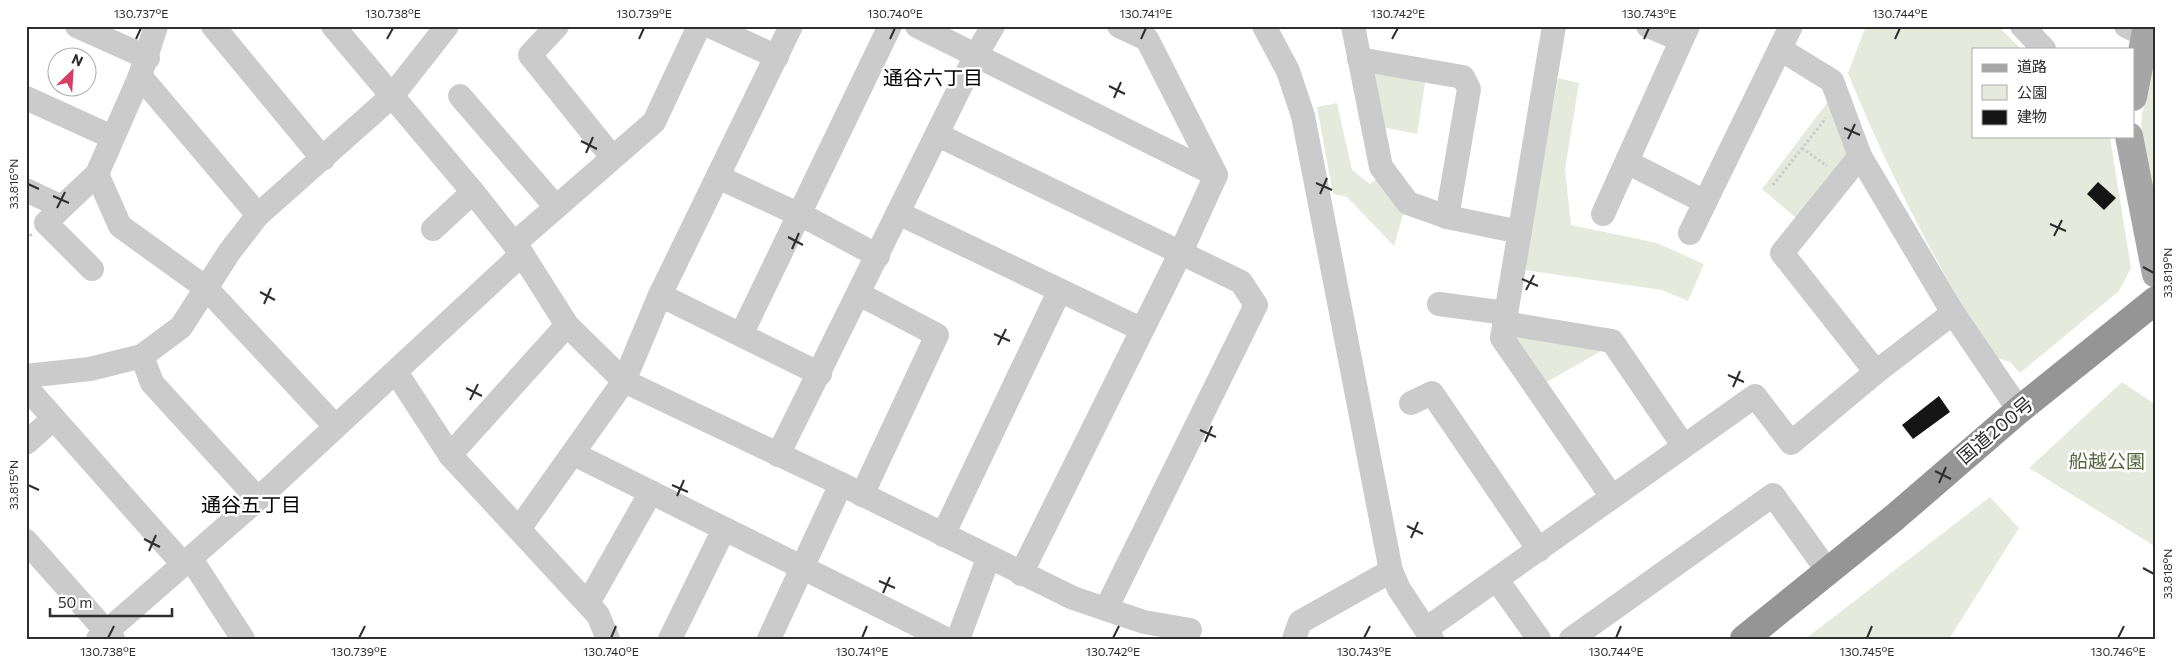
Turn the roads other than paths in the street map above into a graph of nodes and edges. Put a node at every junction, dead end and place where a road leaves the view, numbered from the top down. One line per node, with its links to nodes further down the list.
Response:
1 (77, 26): 27 (street)
2 (156, 26): 27 (street)
3 (213, 26): 37 (street)
4 (333, 26): 29 (street)
5 (557, 26): 36 (street)
6 (699, 26): 36 (street)
7 (710, 26): 24 (street)
8 (791, 26): 24 (street)
9 (890, 26): 50 (street)
10 (917, 26): 25 (street)
11 (993, 26): 25 (street)
12 (1119, 26): 40 (street)
13 (1264, 26): 101 (street)
14 (1353, 26): 26 (street)
15 (1554, 26): 53 (street)
16 (1648, 26): 21 (street)
17 (1791, 26): 23 (street)
18 (2022, 26): 22 (street)
19 (446, 27): 29 (street)
20 (2140, 29): 28 (main road)
21 (1685, 33): 38 (street)
22 (2043, 48)
23 (1780, 49): 35 (street); 44 (street)
24 (777, 57): 41 (street)
25 (975, 57): 32 (street); 40 (street)
26 (1360, 59): 51 (street); 51 (street)
27 (144, 67): 33 (street); 49 (street)
28 (2134, 87)
29 (392, 96): 37 (street); 43 (street)
30 (460, 96): 46 (street)
31 (26, 98): 33 (street)
32 (938, 135): 47 (street); 56 (street)
33 (112, 137): 39 (street)
34 (2129, 138): 59 (main road)
35 (1860, 156): 66 (street); 73 (street)
36 (612, 157): 46 (street)
37 (323, 159): 49 (street)
38 (1627, 162): 44 (street); 48 (street)
39 (97, 174): 45 (street); 60 (street)
40 (1216, 175): 56 (street)
41 (718, 177): 50 (street); 63 (street)
42 (26, 190): 45 (street)
43 (473, 192): 52 (street); 55 (street)
44 (1705, 202): 54 (street)
45 (62, 206): 58 (street)
46 (556, 207): 55 (street)
47 (898, 213): 57 (street); 61 (street)
48 (1602, 214)
49 (258, 215): 60 (street)
50 (798, 215): 57 (street); 70 (street)
51 (1448, 217): 53 (street)
52 (433, 229)
53 (1520, 232): 67 (street)
54 (1690, 232)
55 (518, 249): 68 (street); 72 (street)
56 (1180, 254): 69 (street); 105 (street)
57 (878, 256): 62 (street)
58 (92, 269)
59 (2156, 274)
60 (206, 288): 71 (street); 81 (street)
61 (1060, 292): 69 (street); 94 (street)
62 (859, 294): 74 (street); 89 (street)
63 (660, 296): 70 (street); 76 (street)
64 (2156, 300): 79 (highway, 国道200号)
65 (1439, 304): 67 (street)
66 (1953, 313): 73 (street); 79 (street)
67 (1505, 318): 83 (street); 90 (street)
68 (567, 325): 76 (street); 85 (street)
69 (1141, 329): 102 (street)
70 (741, 335): 74 (street)
71 (142, 356): 75 (street); 91 (street)
72 (396, 372): 81 (street); 85 (street)
73 (1876, 372): 83 (street)
74 (820, 374): 86 (street)
75 (26, 376)
76 (624, 381): 84 (street); 86 (street)
77 (26, 387): 80 (street)
78 (1411, 404): 96 (street)
79 (2019, 410): 100 (highway, 国道200号)
80 (53, 419): 82 (street); 98 (street)
81 (335, 426): 91 (street)
82 (26, 443)
83 (1683, 446): 90 (street)
84 (574, 454): 88 (street); 92 (street)
85 (450, 455): 92 (street)
86 (778, 455): 87 (street)
87 (842, 484): 89 (street); 99 (street)
88 (651, 492): 93 (street); 104 (street)
89 (862, 495): 94 (street)
90 (1612, 497): 96 (street)
91 (258, 499): 98 (street)
92 (519, 528): 104 (street)
93 (724, 529): 99 (street); 112 (street)
94 (942, 535): 97 (street)
95 (26, 540): 109 (street)
96 (1539, 550): 103 (street)
97 (988, 558): 102 (street); 115 (street)
98 (187, 562): 109 (street); 110 (street)
99 (802, 568): 113 (street); 114 (street)
100 (1827, 570): 118 (street); 119 (highway, 国道200号)
101 (1391, 571): 108 (street); 116 (street)
102 (1021, 574): 105 (street)
103 (1497, 580): 108 (street); 117 (street)
104 (588, 603): 111 (street)
105 (1106, 609): 106 (street)
106 (1143, 630): 107 (street)
107 (1190, 630)
108 (1429, 634)
109 (105, 636)
110 (243, 639)
111 (608, 639)
112 (670, 639)
113 (769, 639)
114 (946, 639)
115 (958, 639)
116 (1294, 639)
117 (1539, 639)
118 (1571, 639)
119 (1744, 639)

